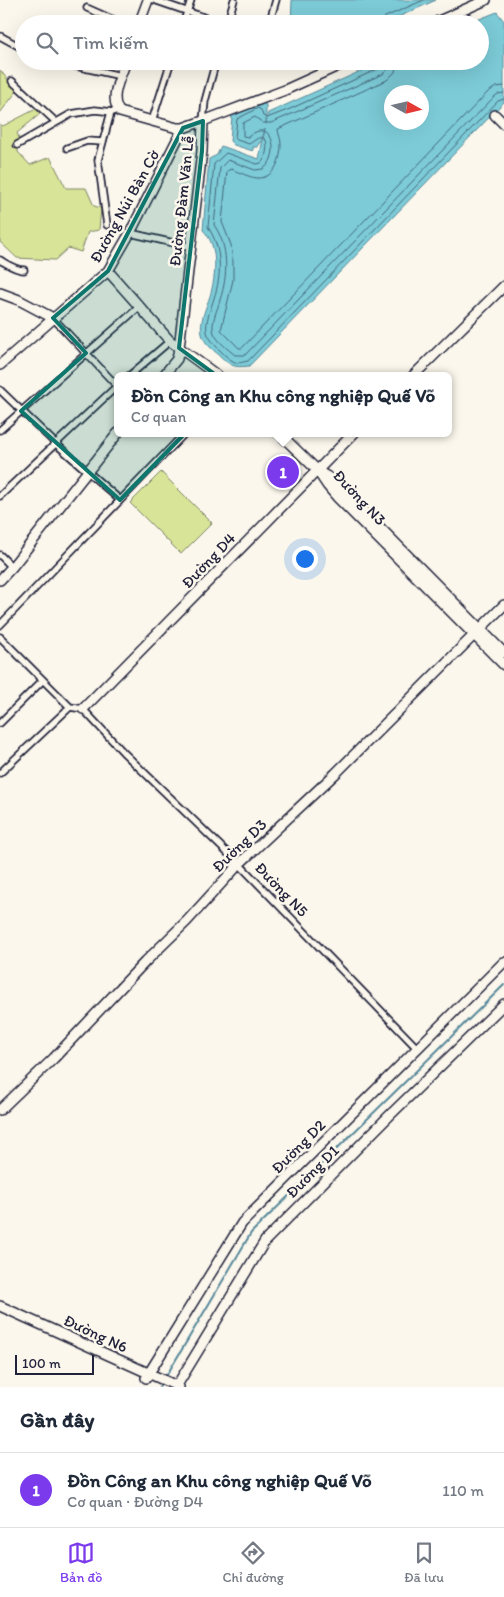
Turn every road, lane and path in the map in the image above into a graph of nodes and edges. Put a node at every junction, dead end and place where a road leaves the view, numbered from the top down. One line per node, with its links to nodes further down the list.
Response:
1 (148, 0): 10 (street)
2 (154, 0): 8 (street)
3 (191, 0): 8 (street)
4 (234, 0): 13 (street)
5 (276, 0): 14 (street)
6 (486, 0): 15 (street)
7 (87, 8): 9 (street)
8 (187, 11): 11 (street); 12 (street)
9 (103, 15)
10 (143, 15)
11 (186, 15)
12 (198, 15)
13 (230, 15)
14 (272, 15)
15 (452, 15)
16 (0, 36): 17 (street)
17 (15, 44)
18 (94, 70): 23 (street)
19 (123, 70): 23 (street)
20 (168, 70): 27 (street)
21 (213, 70): 28 (street)
22 (329, 70): 28 (street, Đường Đàm Văn Lễ)
23 (121, 76): 25 (street)
24 (12, 81): 29 (street)
25 (116, 112): 27 (street); 29 (street); 32 (street)
26 (495, 115): 30 (street)
27 (152, 121): 31 (street)
28 (203, 121): 31 (street); 37 (street, Đường Đàm Văn Lễ)
29 (56, 122): 33 (street)
30 (504, 124)
31 (183, 128): 36 (street, Đường Núi Bàn Cờ)
32 (102, 142): 34 (street); 35 (street)
33 (16, 145)
34 (67, 148)
35 (107, 226)
36 (130, 233): 37 (street); 40 (street, Đường Núi Bàn Cờ)
37 (191, 247): 46 (street, Đường Đàm Văn Lễ)
38 (0, 260): 39 (street)
39 (24, 270)
40 (108, 271): 43 (street); 44 (street, Đường Núi Bàn Cờ)
41 (504, 286): 52 (street)
42 (0, 293): 44 (street)
43 (139, 307): 45 (street); 47 (street)
44 (53, 318): 47 (street); 48 (street, Đường Núi Bàn Cờ)
45 (170, 341): 46 (street); 49 (street)
46 (179, 348): 50 (street, Đường Đàm Văn Lễ); 51 (street)
47 (86, 352): 53 (street); 56 (street)
48 (0, 365)
49 (134, 372)
50 (166, 372)
51 (212, 372)
52 (417, 372)
53 (114, 382)
54 (0, 390): 56 (street)
55 (114, 390): 62 (street)
56 (21, 411): 57 (street); 62 (street)
57 (0, 430)
58 (115, 437): 64 (street)
59 (181, 437): 66 (street)
60 (283, 437): 63 (street, Đường N3)
61 (350, 437): 63 (street, Đường D4)
62 (55, 443): 64 (street); 65 (street)
63 (317, 470): 72 (street, Đường N3); 78 (street, Đường D4)
64 (88, 472): 66 (street); 68 (street)
65 (0, 496)
66 (120, 500): 71 (street)
67 (0, 555): 68 (street)
68 (12, 568): 69 (street)
69 (0, 580)
70 (504, 605): 72 (street, Đường D3)
71 (0, 625)
72 (477, 632): 74 (street, Đường N3); 75 (street, Đường N3); 81 (street, Đường D3)
73 (0, 637): 76 (street)
74 (504, 653)
75 (504, 665)
76 (43, 680): 77 (street); 79 (street)
77 (70, 707): 78 (street); 80 (street)
78 (83, 709): 81 (street, Đường N5)
79 (0, 723)
80 (0, 773)
81 (239, 864): 84 (street, Đường N5); 85 (street, Đường D3)
82 (504, 962): 84 (street, Đường D2)
83 (504, 1004): 90 (street, Đường D1)
84 (416, 1048): 88 (street, Đường D2)
85 (0, 1110)
86 (0, 1306): 88 (street, Đường N6)
87 (0, 1311): 88 (street, Đường N6)
88 (152, 1377): 89 (street, Đường N6); 90 (street, Đường N6)
89 (167, 1387)
90 (177, 1387)

